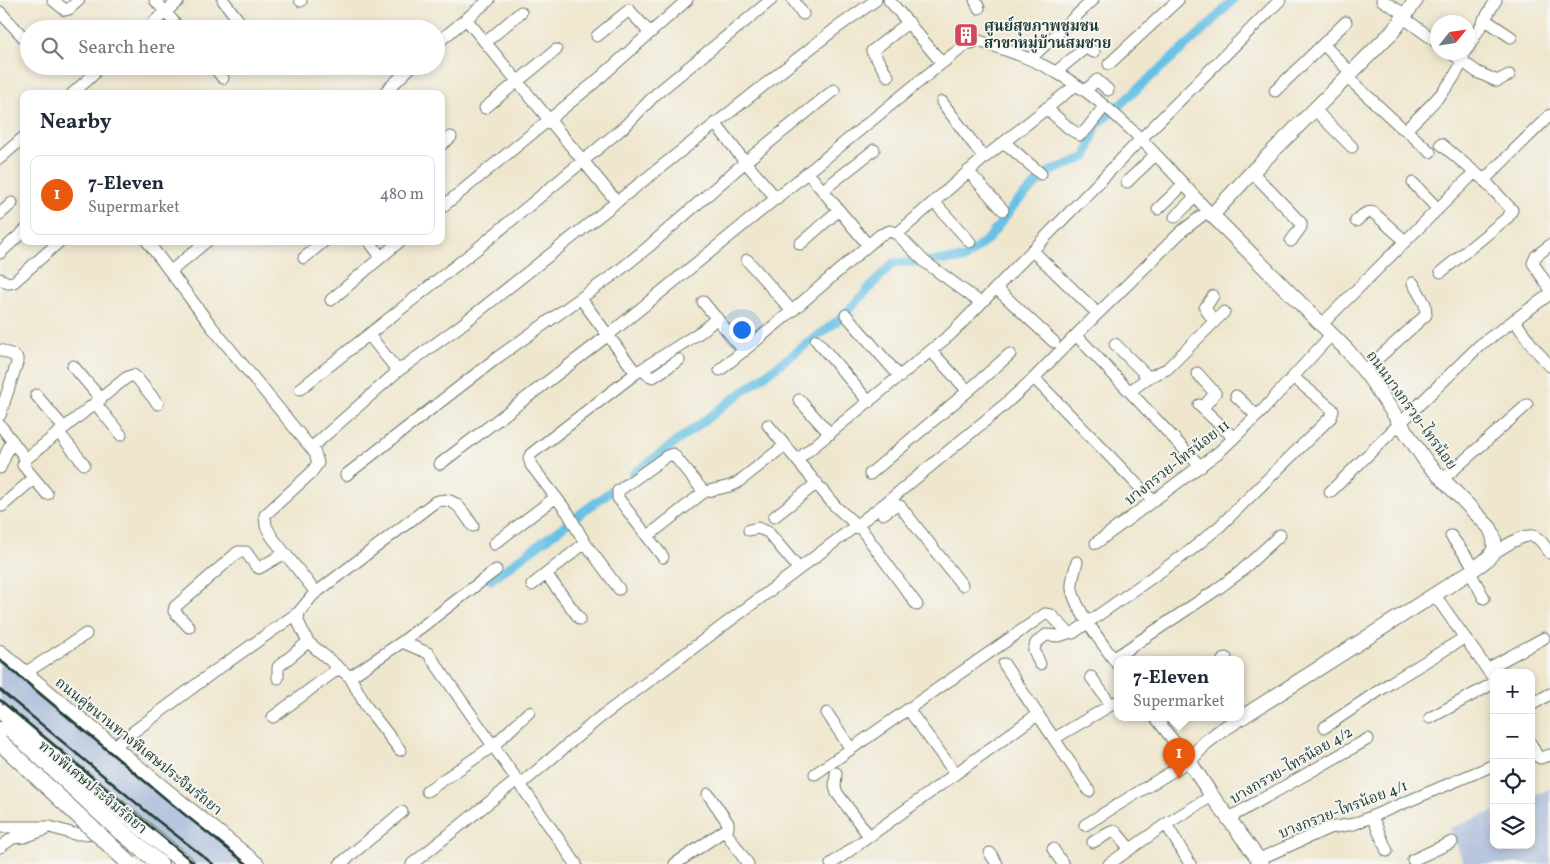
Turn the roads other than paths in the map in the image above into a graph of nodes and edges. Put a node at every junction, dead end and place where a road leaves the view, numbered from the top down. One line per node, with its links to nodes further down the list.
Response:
1 (53, 0): 2 (street)
2 (79, 0)
3 (155, 0): 21 (street)
4 (178, 0): 21 (street)
5 (223, 0): 29 (street)
6 (623, 0): 19 (street)
7 (687, 0): 32 (street)
8 (771, 0): 84 (street)
9 (793, 0): 23 (street)
10 (876, 0): 70 (street)
11 (889, 0): 30 (street)
12 (1093, 0): 43 (street)
13 (1178, 0): 47 (street)
14 (1280, 0): 74 (street)
15 (1382, 0): 24 (street)
16 (1416, 0): 24 (main road)
17 (1496, 0): 26 (street)
18 (483, 2): 25 (street)
19 (629, 10): 32 (street); 36 (street)
20 (0, 12): 33 (street)
21 (166, 12): 27 (street); 28 (street)
22 (521, 12): 39 (street)
23 (803, 14)
24 (1405, 16): 37 (street); 52 (main road)
25 (466, 19): 35 (street); 39 (street)
26 (1484, 19): 34 (street); 38 (street)
27 (157, 20)
28 (173, 20)
29 (238, 20)
30 (909, 22): 46 (street); 54 (street)
31 (1346, 22): 40 (street)
32 (650, 33): 69 (street)
33 (20, 34)
34 (1475, 35)
35 (445, 36)
36 (598, 36)
37 (1430, 36)
38 (1510, 37)
39 (486, 42): 56 (street)
40 (1323, 44): 52 (street); 62 (street)
41 (556, 50): 56 (street)
42 (1094, 52): 48 (street)
43 (1030, 58): 46 (street); 48 (street)
44 (1463, 60): 71 (street)
45 (1466, 60): 53 (street)
46 (942, 63): 87 (street)
47 (1109, 64)
48 (1056, 72): 57 (street)
49 (93, 75): 58 (street)
50 (221, 75): 55 (street)
51 (403, 75): 59 (street)
52 (1349, 75): 67 (main road); 71 (street)
53 (1509, 75)
54 (888, 76)
55 (224, 78)
56 (518, 80): 64 (street); 69 (street)
57 (1080, 88): 61 (street); 65 (street); 66 (street)
58 (76, 90)
59 (387, 90)
60 (834, 90): 85 (street)
61 (1108, 90)
62 (1275, 91)
63 (942, 102): 83 (street)
64 (485, 108)
65 (1046, 108): 66 (street); 76 (street)
66 (1108, 110): 74 (street)
67 (1315, 110): 78 (street); 88 (main road)
68 (1550, 115): 91 (street)
69 (550, 120): 84 (street); 100 (street)
70 (715, 124): 85 (street); 97 (street)
71 (1406, 130): 80 (street)
72 (451, 137): 75 (street)
73 (20, 140): 82 (street)
74 (1140, 140): 81 (street); 123 (street)
75 (445, 142)
76 (1004, 142): 83 (street); 90 (street)
77 (1441, 144): 89 (street)
78 (1352, 147)
79 (874, 150): 95 (street)
80 (1430, 152)
81 (1155, 155): 92 (street); 93 (street)
82 (0, 158)
83 (984, 158): 86 (street)
84 (583, 160): 97 (street); 148 (street)
85 (745, 162): 96 (street); 137 (street)
86 (968, 171): 98 (street); 105 (street)
87 (808, 172): 95 (street); 96 (street)
88 (1252, 172): 101 (main road); 111 (street)
89 (1475, 172): 91 (street); 102 (street, บางกรวย-ไทรน้อย 11)
90 (1040, 174)
91 (1484, 180): 129 (street)
92 (1128, 182)
93 (1184, 184): 101 (street); 103 (street)
94 (1413, 184): 102 (street)
95 (823, 190): 104 (street)
96 (776, 199): 150 (street)
97 (617, 202): 162 (street)
98 (934, 202): 109 (street); 113 (street)
99 (12, 203): 106 (street)
100 (445, 205)
101 (1205, 207): 107 (street); 147 (main road, ถนนบางกรวย-ไทรน้อย); 149 (street)
102 (1438, 208): 112 (street, บางกรวย-ไทรน้อย 11)
103 (1158, 209)
104 (839, 210): 114 (street); 121 (street)
105 (1003, 210)
106 (0, 214)
107 (1175, 216)
108 (1356, 221): 112 (street)
109 (898, 234): 121 (street); 139 (street)
110 (20, 235): 124 (street)
111 (1291, 241)
112 (1405, 241): 147 (street, บางกรวย-ไทรน้อย 11)
113 (970, 242)
114 (800, 244)
115 (56, 245): 130 (street)
116 (149, 245): 128 (street)
117 (202, 245): 128 (street)
118 (319, 245): 126 (street)
119 (372, 245): 125 (street)
120 (395, 245): 125 (street)
121 (868, 245): 141 (street)
122 (1550, 245): 133 (street)
123 (1032, 250): 132 (street); 140 (street)
124 (0, 253)
125 (381, 257): 136 (street)
126 (304, 258)
127 (747, 260): 141 (street)
128 (171, 271): 191 (street)
129 (1441, 272)
130 (0, 279)
131 (1413, 283): 164 (street)
132 (996, 288): 139 (street); 152 (street)
133 (1550, 289)
134 (1550, 294): 145 (street)
135 (1213, 296): 146 (street)
136 (330, 300)
137 (580, 300): 150 (street); 199 (street)
138 (703, 302): 144 (street)
139 (981, 303): 156 (street)
140 (1092, 308)
141 (792, 311): 155 (street)
142 (1224, 312): 146 (street)
143 (846, 316): 166 (street)
144 (717, 318): 155 (street); 163 (street)
145 (1514, 320): 160 (street); 182 (street)
146 (1214, 322): 167 (street)
147 (1327, 329): 164 (main road, ถนนบางกรวย-ไทรน้อย); 169 (street, บางกรวย-ไทรน้อย 11)
148 (369, 335): 162 (street); 170 (street)
149 (1076, 335): 168 (street); 172 (street)
150 (607, 336): 163 (street); 195 (street)
151 (816, 340): 177 (street)
152 (1054, 342)
153 (1115, 344): 167 (street)
154 (0, 350): 180 (street)
155 (744, 351): 161 (street)
156 (932, 351): 166 (street); 171 (street)
157 (1010, 354): 171 (street)
158 (679, 360): 163 (street)
159 (73, 366): 176 (street)
160 (1550, 366)
161 (720, 370)
162 (398, 371): 191 (street)
163 (639, 371): 206 (street)
164 (1364, 371): 182 (main road, ถนนบางกรวย-ไทรน้อย)
165 (1197, 372): 188 (street)
166 (900, 377): 177 (street)
167 (1148, 377): 172 (street)
168 (1034, 378): 207 (street); 210 (street)
169 (1294, 378): 181 (street, บางกรวย-ไทรน้อย 11); 237 (street)
170 (300, 389)
171 (968, 391): 198 (street)
172 (1130, 391): 196 (street)
173 (36, 395): 185 (street)
174 (1236, 396): 181 (street)
175 (799, 400): 186 (street)
176 (98, 401): 178 (street); 185 (street); 187 (street)
177 (869, 402): 186 (street)
178 (158, 404)
179 (1527, 406): 201 (street)
180 (0, 414)
181 (1257, 416): 188 (street, บางกรวย-ไทรน้อย 11)
182 (1400, 423): 201 (main road, ถนนบางกรวย-ไทรน้อย); 204 (street)
183 (0, 425): 189 (street)
184 (768, 425): 190 (street)
185 (62, 430): 192 (street); 194 (street)
186 (830, 434): 193 (street)
187 (121, 435)
188 (1234, 438): 196 (street, บางกรวย-ไทรน้อย 11)
189 (12, 440): 192 (street); 197 (street)
190 (784, 446): 193 (street); 203 (street)
191 (311, 448): 219 (street)
192 (26, 459): 200 (street)
193 (797, 460): 202 (street)
194 (84, 464)
195 (440, 464)
196 (1201, 467): 207 (street, บางกรวย-ไทรน้อย 11)
197 (0, 468)
198 (870, 474)
199 (346, 475)
200 (33, 478): 205 (street); 208 (street)
201 (1442, 480): 221 (main road, ถนนบางกรวย-ไทรน้อย)
202 (817, 483): 209 (street); 210 (street)
203 (704, 492): 214 (street); 214 (street)
204 (1330, 492)
205 (47, 494)
206 (556, 496): 216 (street); 218 (street)
207 (1153, 502): 217 (street, บางกรวย-ไทรน้อย 11)
208 (2, 506)
209 (774, 517)
210 (855, 524): 224 (street); 229 (street); 234 (street)
211 (473, 526): 232 (street)
212 (749, 530): 224 (street)
213 (1280, 535): 246 (street)
214 (648, 536): 222 (street)
215 (1451, 536): 226 (street)
216 (585, 543): 227 (street); 230 (street)
217 (1096, 543)
218 (494, 544)
219 (285, 553): 232 (street); 238 (street)
220 (1550, 553): 221 (street)
221 (1491, 555): 226 (main road)
222 (663, 557)
223 (1077, 562): 237 (street)
224 (799, 569): 288 (street)
225 (496, 570): 244 (street)
226 (1472, 570): 231 (main road); 233 (street)
227 (546, 574): 228 (street); 236 (street)
228 (532, 585)
229 (962, 585)
230 (619, 589)
231 (1434, 594): 241 (street); 266 (main road)
232 (313, 595): 235 (street)
233 (1484, 598)
234 (917, 605)
235 (299, 612): 243 (street); 277 (street)
236 (580, 619)
237 (1089, 622): 239 (street); 247 (street)
238 (189, 627)
239 (1068, 633): 249 (street); 261 (street)
240 (86, 634): 252 (street)
241 (1464, 638): 253 (street); 271 (street)
242 (1544, 638): 251 (street)
243 (308, 642): 250 (street); 256 (street)
244 (402, 642): 254 (street); 276 (street)
245 (0, 652): 252 (main road, ถนนคู่ขนานทางพิเศษประจิมรัถยา)
246 (1124, 656)
247 (1114, 659)
248 (1004, 664): 265 (street)
249 (1040, 664)
250 (339, 668): 254 (street); 267 (street)
251 (1498, 669)
252 (24, 673): 277 (main road, ถนนคู่ขนานทางพิเศษประจิมรัถยา)
253 (1490, 674)
254 (350, 677): 280 (street)
255 (1091, 677): 259 (street)
256 (278, 678)
257 (1490, 686): 268 (street)
258 (1550, 694): 260 (street)
259 (1114, 703): 273 (street)
260 (1535, 703)
261 (908, 708): 279 (street); 286 (street)
262 (0, 710): 318 (highway, ทางพิเศษประจิมรัถยา)
263 (529, 712): 276 (street)
264 (827, 713): 279 (street)
265 (1038, 714): 273 (street); 286 (street)
266 (1244, 716)
267 (273, 717)
268 (1430, 718)
269 (1158, 721): 283 (street)
270 (1236, 721): 283 (main road)
271 (1325, 727)
272 (0, 730): 317 (highway, ทางพิเศษประจิมรัถยา)
273 (1055, 738): 289 (street)
274 (1368, 739): 295 (street, บางกรวย-ไทรน้อย 4/2)
275 (0, 742): 315 (highway, bridge)
276 (493, 746): 288 (street); 290 (street)
277 (113, 747): 319 (main road, ถนนคู่ขนานทางพิเศษประจิมรัถยา)
278 (0, 749): 301 (main road)
279 (851, 749): 287 (street)
280 (400, 750)
281 (1535, 752): 282 (street)
282 (1548, 756)
283 (1189, 761): 292 (main road); 297 (street)
284 (1490, 767): 294 (street, บางกรวย-ไทรน้อย 4/1)
285 (836, 773): 302 (street)
286 (955, 773): 302 (street)
287 (815, 774)
288 (519, 782): 311 (street); 321 (street)
289 (1089, 791)
290 (427, 792)
291 (708, 794): 300 (street)
292 (1212, 796): 295 (main road); 296 (street)
293 (402, 812): 320 (street)
294 (1372, 816): 307 (street); 310 (street, บางกรวย-ไทรน้อย 4/1)
295 (1229, 818): 310 (main road)
296 (1166, 824): 309 (street); 326 (street)
297 (1085, 825)
298 (0, 827): 299 (street)
299 (50, 827): 301 (street); 305 (street)
300 (725, 831): 312 (street); 322 (street)
301 (115, 833): 316 (main road)
302 (869, 836): 313 (street)
303 (1093, 842): 309 (street)
304 (1452, 842): 314 (street)
305 (0, 847)
306 (1053, 849): 324 (street)
307 (1387, 850)
308 (990, 853): 323 (street)
309 (1128, 856): 325 (street)
310 (1260, 861)
311 (580, 862)
312 (682, 862)
313 (835, 863)
314 (1411, 863)
315 (130, 864)
316 (153, 864)
317 (160, 864)
318 (186, 864)
319 (257, 864)
320 (340, 864)
321 (412, 864)
322 (748, 864)
323 (997, 864)
324 (1063, 864)
325 (1109, 864)
326 (1190, 864)

